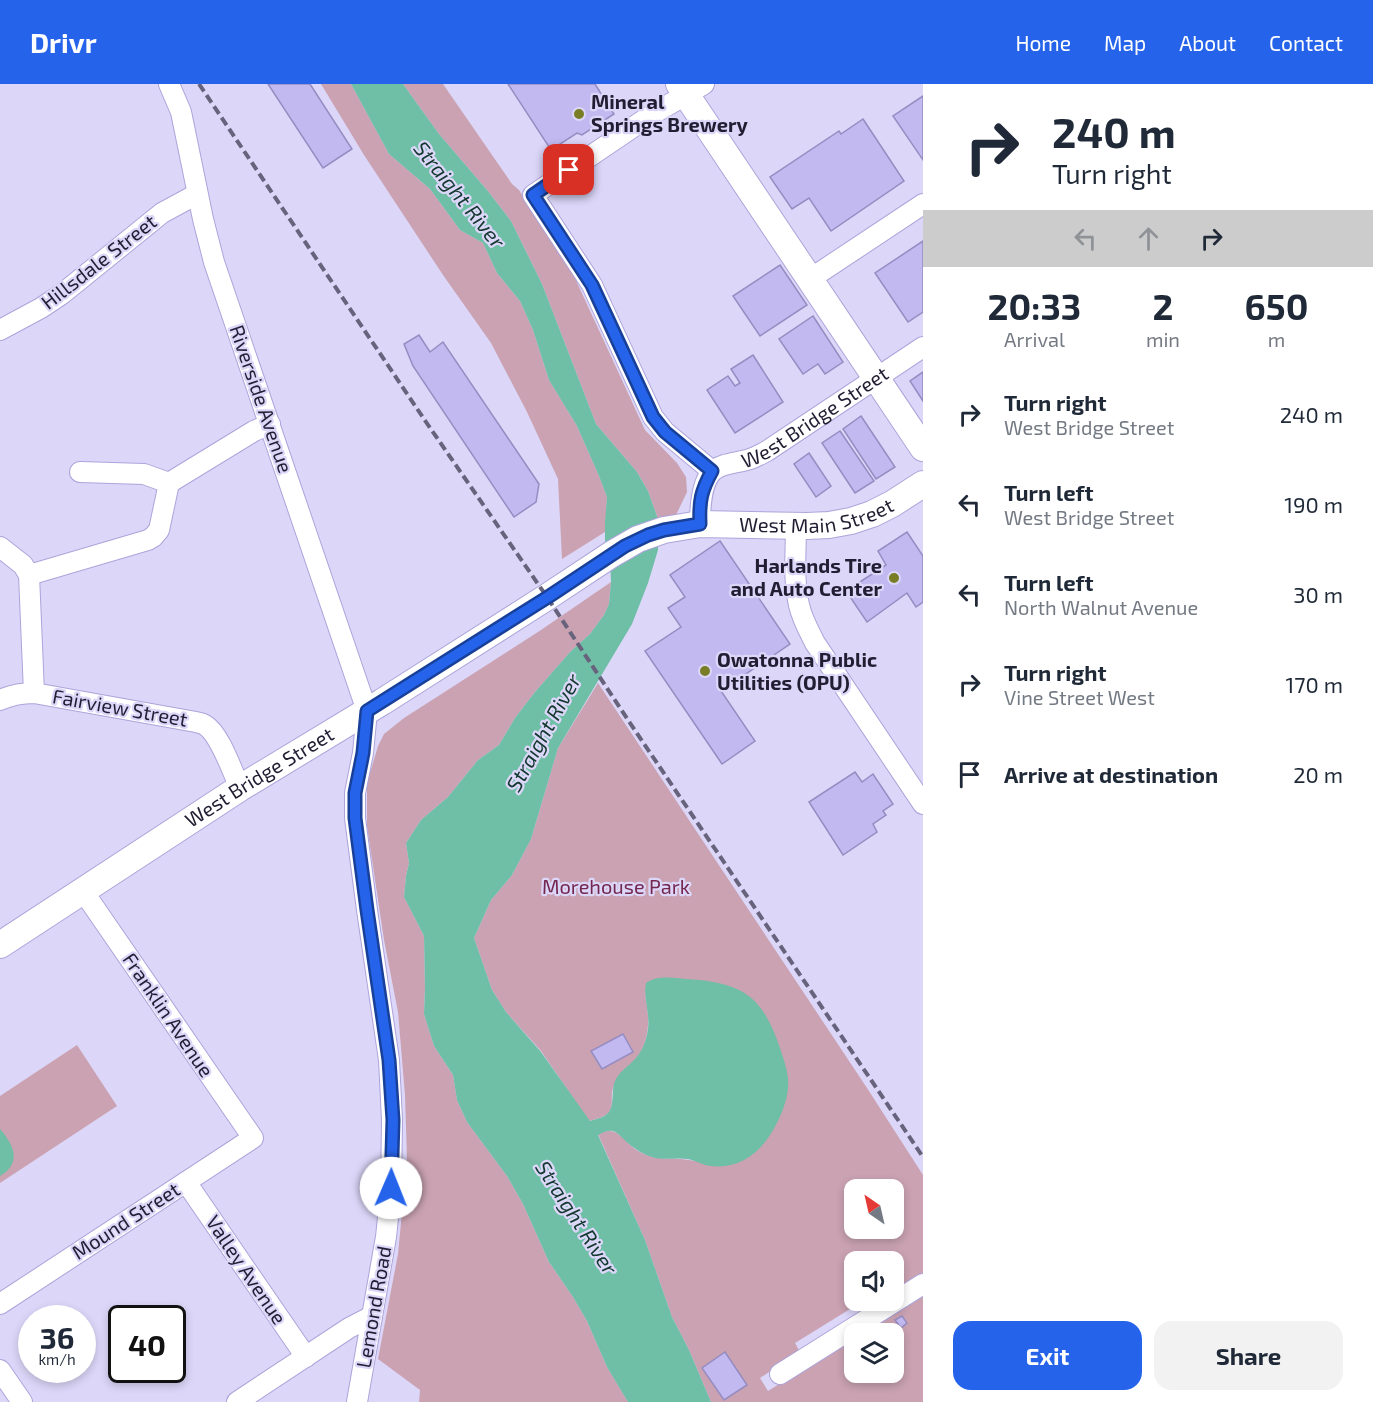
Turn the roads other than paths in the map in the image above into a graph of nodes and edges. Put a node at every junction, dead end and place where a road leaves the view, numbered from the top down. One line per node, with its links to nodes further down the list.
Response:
1 (169, 84): 3 (street, Riverside Avenue)
2 (690, 88): 5 (main road); 11 (street)
3 (197, 194): 6 (street, Hillsdale Street); 9 (street, Riverside Avenue)
4 (923, 204): 5 (street)
5 (810, 279): 8 (main road)
6 (0, 330)
7 (923, 347): 8 (street, West Bridge Street)
8 (876, 379): 10 (main road); 11 (street, West Bridge Street)
9 (270, 424): 13 (street); 21 (street, Riverside Avenue)
10 (923, 448)
11 (712, 471): 16 (street)
12 (80, 472): 13 (street)
13 (169, 483): 18 (street)
14 (923, 484): 15 (main road, West Main Street)
15 (796, 525): 16 (main road, West Main Street); 23 (street)
16 (689, 526): 21 (main road, West Bridge Street)
17 (0, 547): 18 (street)
18 (29, 575): 19 (street)
19 (34, 693): 20 (street, Fairview Street); 22 (street, Fairview Street)
20 (0, 700)
21 (367, 711): 22 (main road, West Bridge Street); 30 (street, Lemond Road)
22 (240, 788): 24 (main road, West Bridge Street)
23 (922, 801)
24 (83, 891): 25 (main road, West Bridge Street); 26 (street, Franklin Avenue)
25 (0, 945)
26 (253, 1138): 27 (street, Mound Street)
27 (186, 1182): 29 (street, Mound Street); 31 (street, Valley Avenue)
28 (923, 1284): 33 (street)
29 (0, 1304)
30 (372, 1316): 31 (street); 36 (street, Lemond Road)
31 (306, 1357): 35 (street)
32 (0, 1370): 34 (street)
33 (780, 1374)
34 (22, 1402)
35 (237, 1402)
36 (357, 1402)

